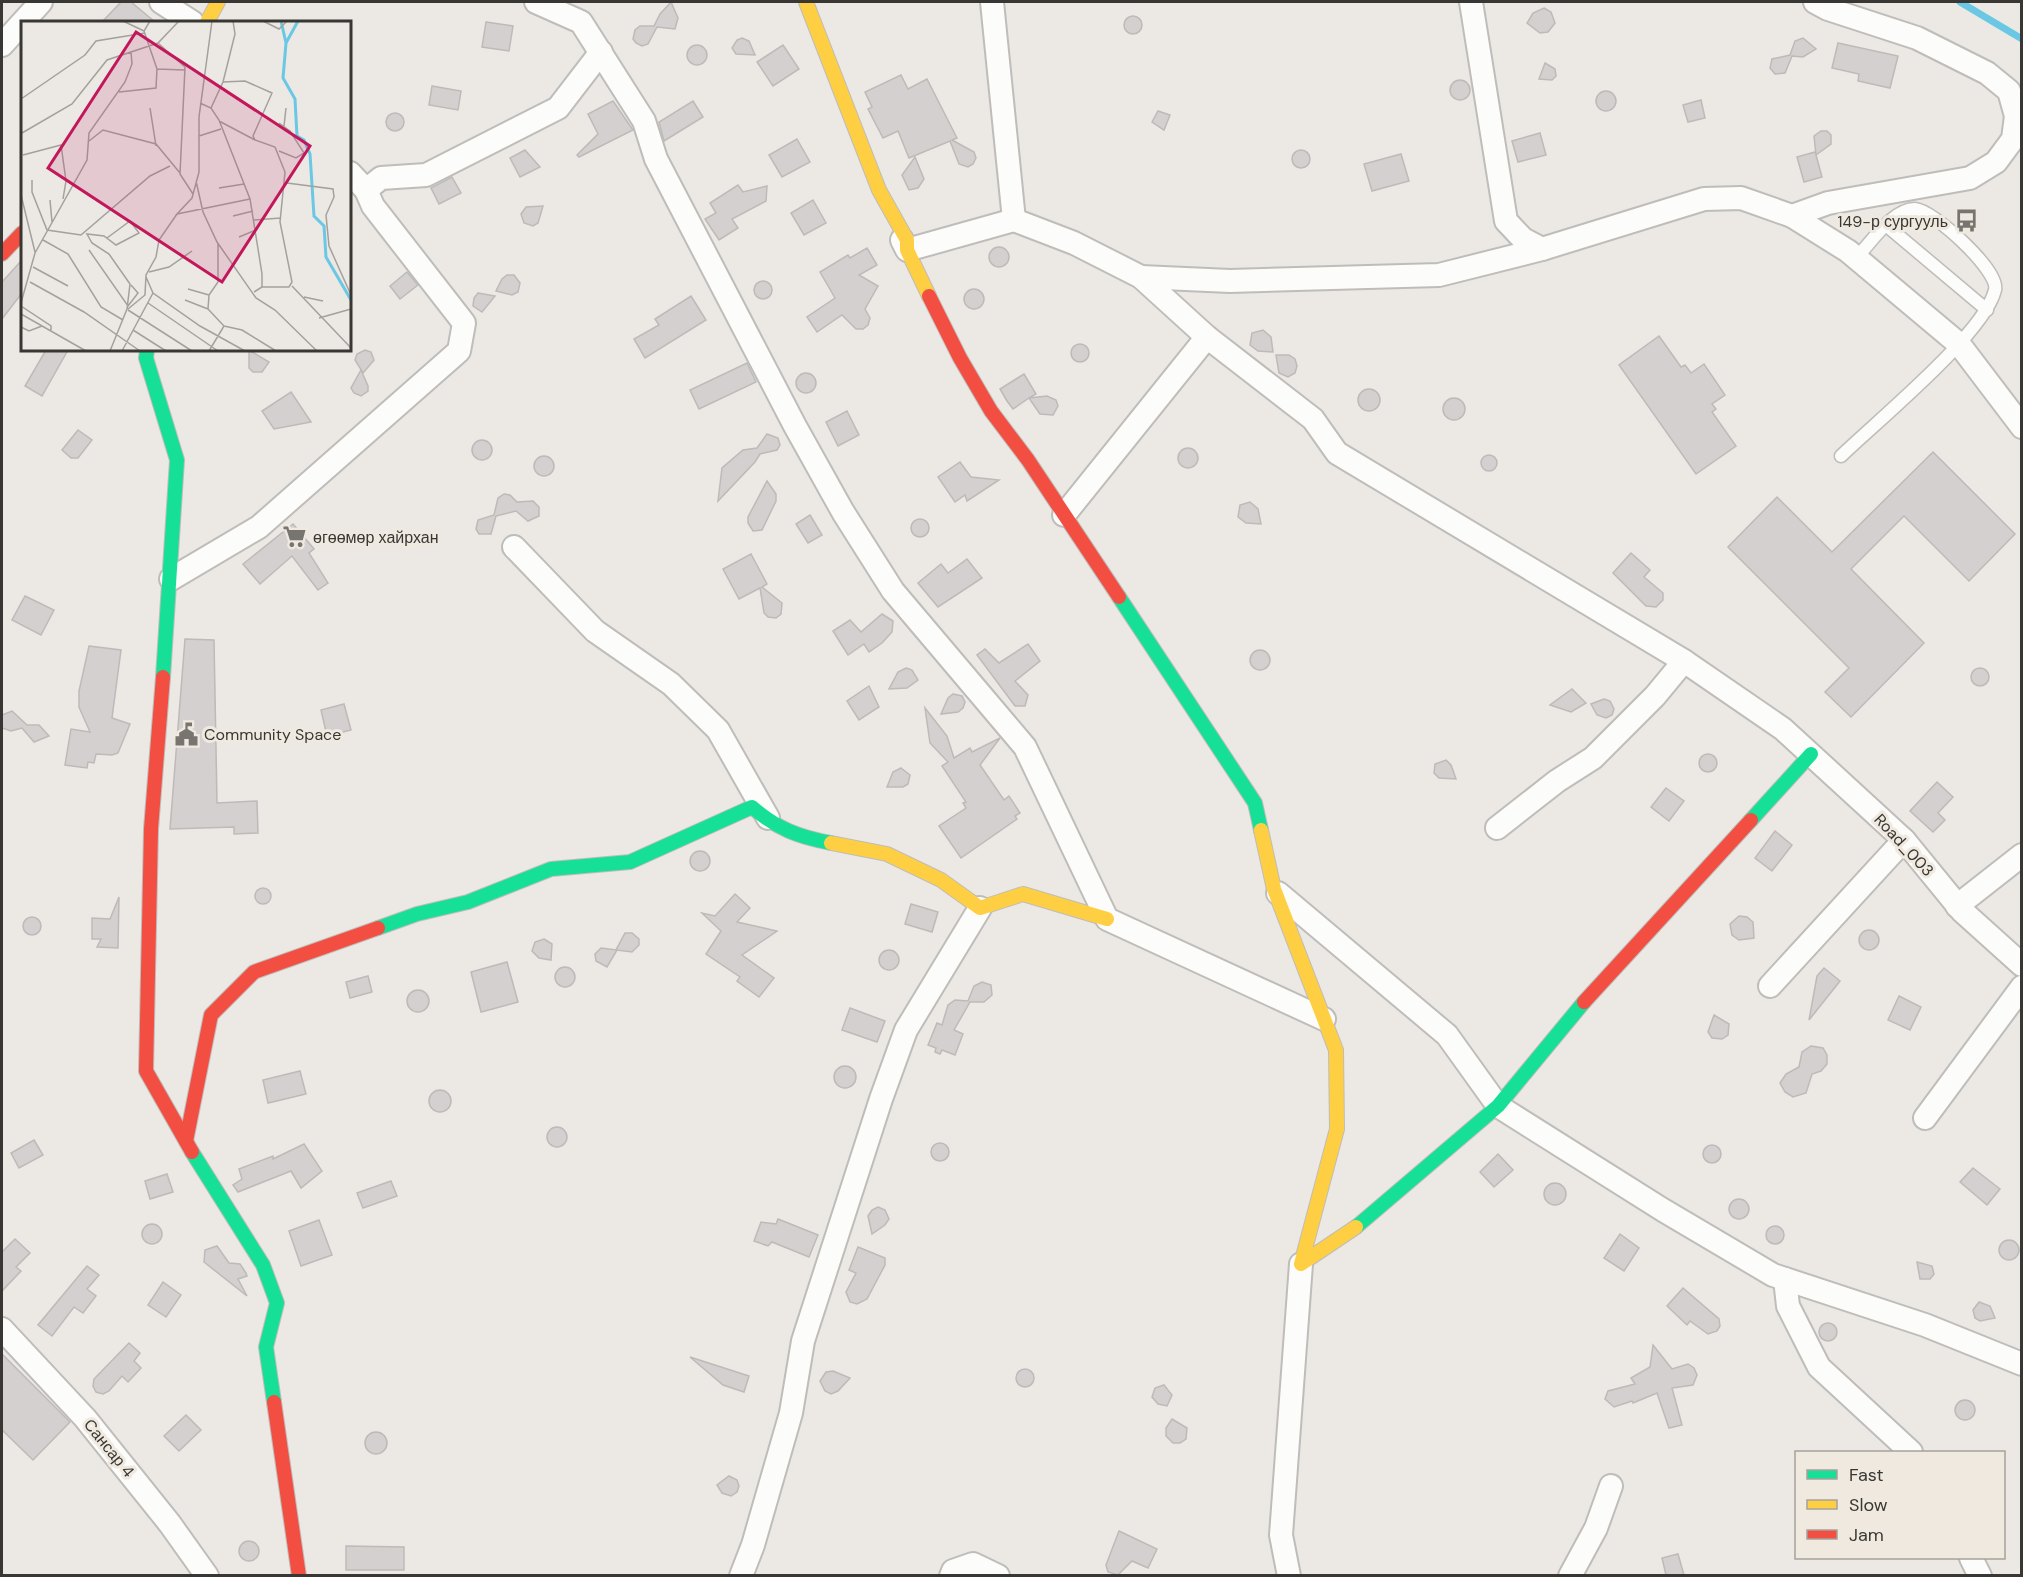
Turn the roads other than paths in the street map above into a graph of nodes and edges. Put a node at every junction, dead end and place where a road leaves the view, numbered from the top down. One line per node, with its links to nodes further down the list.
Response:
1 (41, 2): 9 (street)
2 (161, 2): 10 (street)
3 (218, 2): 11 (street)
4 (536, 2): 14 (street)
5 (806, 2): 17 (street)
6 (992, 2): 19 (street)
7 (1471, 2): 22 (street)
8 (1815, 2): 18 (street)
9 (24, 21)
10 (190, 21)
11 (208, 21)
12 (21, 24): 13 (street)
13 (2, 45)
14 (601, 52): 16 (street); 45 (street)
15 (351, 174): 16 (street)
16 (366, 190): 35 (street)
17 (879, 190): 23 (street)
18 (1792, 216): 22 (street); 25 (street)
19 (1014, 220): 23 (street); 26 (street)
20 (1887, 226): 25 (lane); 27 (lane); 27 (lane)
21 (21, 233): 24 (street)
22 (1542, 249): 26 (street)
23 (907, 250): 33 (street)
24 (2, 254)
25 (1856, 258): 29 (street)
26 (1141, 277): 28 (street, Road_003)
27 (1987, 310): 29 (lane)
28 (1208, 337): 33 (street); 36 (street, Road_003)
29 (1959, 344): 31 (street); 32 (lane)
30 (147, 351): 35 (street)
31 (2022, 427)
32 (1840, 456)
33 (1064, 515): 42 (street)
34 (514, 547): 38 (street)
35 (171, 579): 52 (street)
36 (1684, 661): 37 (street, Road_003); 39 (street)
37 (1811, 754): 40 (street, Road_003); 50 (street)
38 (772, 825): 44 (street); 52 (street)
39 (1497, 828)
40 (1904, 840): 43 (street, Road_003); 47 (street)
41 (2022, 855): 43 (street)
42 (1274, 889): 49 (street); 50 (street)
43 (1957, 906): 46 (street, Road_003)
44 (980, 908): 45 (street); 62 (street)
45 (1107, 919): 49 (street)
46 (2022, 965)
47 (1770, 986)
48 (2022, 987): 51 (street)
49 (1324, 1019): 53 (street)
50 (1498, 1106): 53 (street); 54 (street)
51 (1925, 1118)
52 (186, 1141): 61 (street)
53 (1301, 1264): 65 (street)
54 (1785, 1279): 56 (street); 57 (street)
55 (2, 1329): 60 (street, Сансар 4)
56 (2022, 1364)
57 (1910, 1451)
58 (1611, 1486): 66 (street)
59 (1972, 1559): 67 (street)
60 (207, 1575)
61 (299, 1575)
62 (741, 1575)
63 (951, 1575): 64 (street)
64 (998, 1575)
65 (1289, 1575)
66 (1570, 1575)
67 (1980, 1575)

